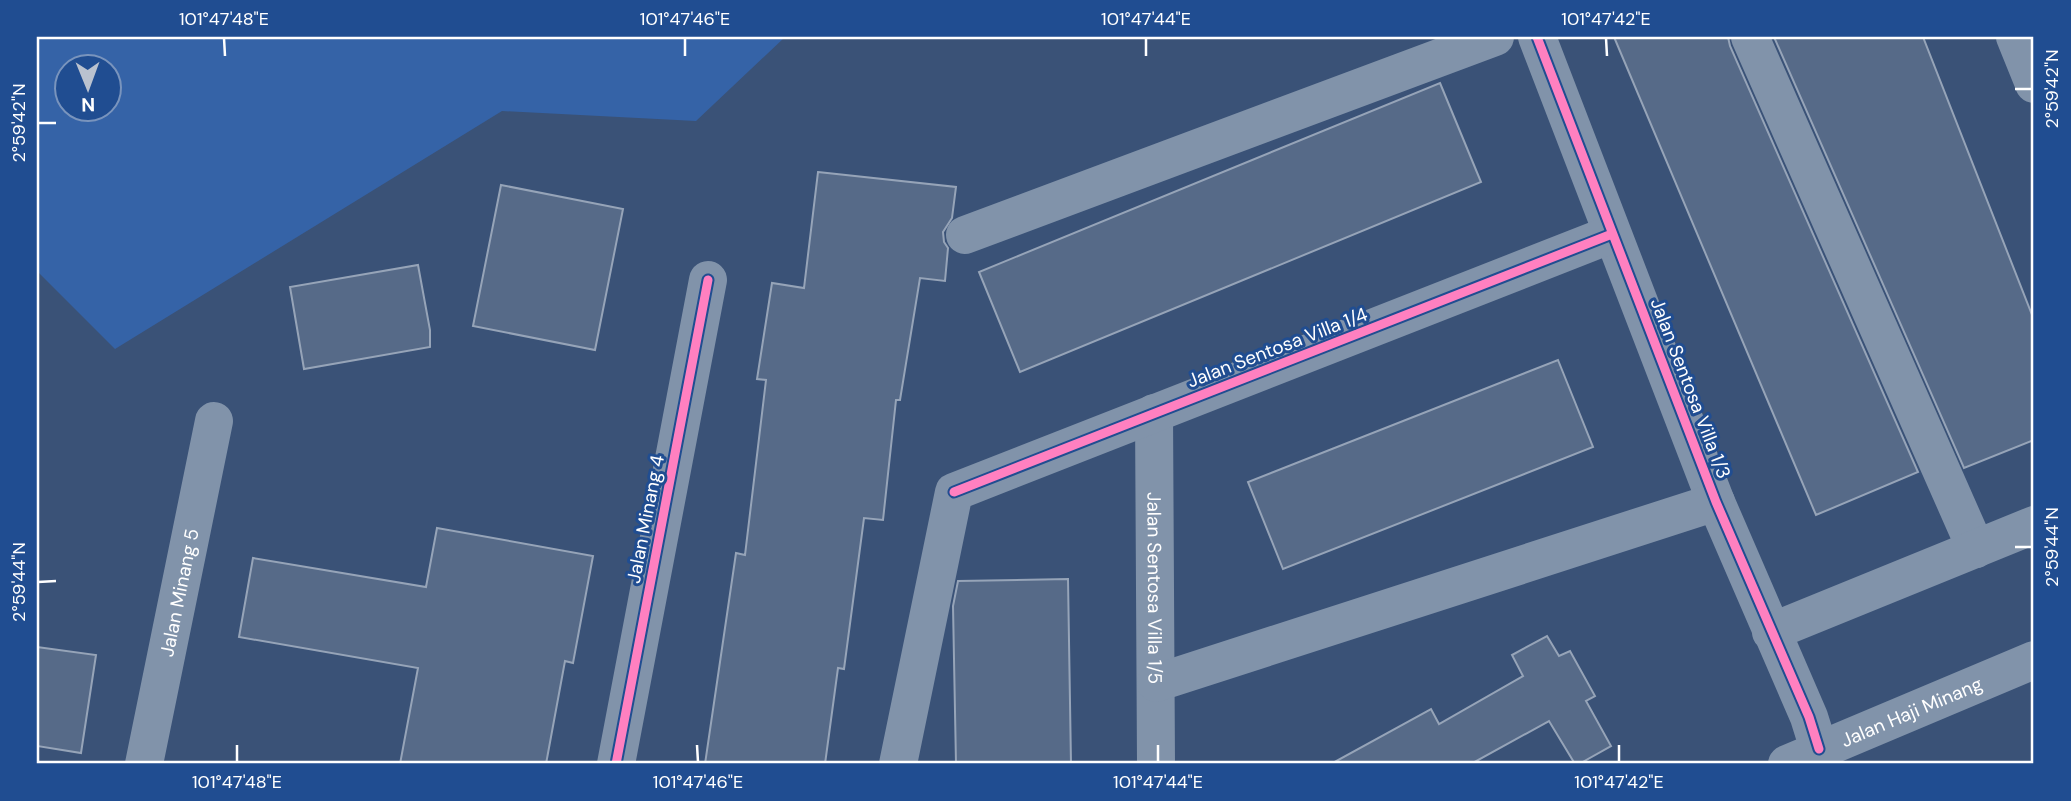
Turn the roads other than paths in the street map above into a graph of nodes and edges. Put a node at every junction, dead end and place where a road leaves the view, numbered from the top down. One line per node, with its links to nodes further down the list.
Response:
1 (1495, 37): 7 (street)
2 (1537, 37): 6 (street, Jalan Sentosa Villa 1/3)
3 (1749, 37): 13 (street)
4 (2015, 37): 5 (street)
5 (2034, 84)
6 (1612, 234): 9 (street, Jalan Sentosa Villa 1/4); 11 (street, Jalan Sentosa Villa 1/3)
7 (965, 235)
8 (708, 280): 19 (street, Jalan Minang 4)
9 (1154, 413): 16 (street, Jalan Sentosa Villa 1/5); 20 (street, Jalan Sentosa Villa 1/4)
10 (214, 421): 18 (street, Jalan Minang 5)
11 (1716, 502): 14 (street, Jalan Sentosa Villa 1/3); 16 (street)
12 (2034, 525): 13 (street)
13 (1976, 549): 14 (street)
14 (1771, 632): 17 (street, Jalan Sentosa Villa 1/3)
15 (2034, 660): 17 (street, Jalan Haji Minang)
16 (1156, 683): 21 (street, Jalan Sentosa Villa 1/5)
17 (1803, 757)
18 (144, 764)
19 (616, 764)
20 (898, 764)
21 (1156, 764)

